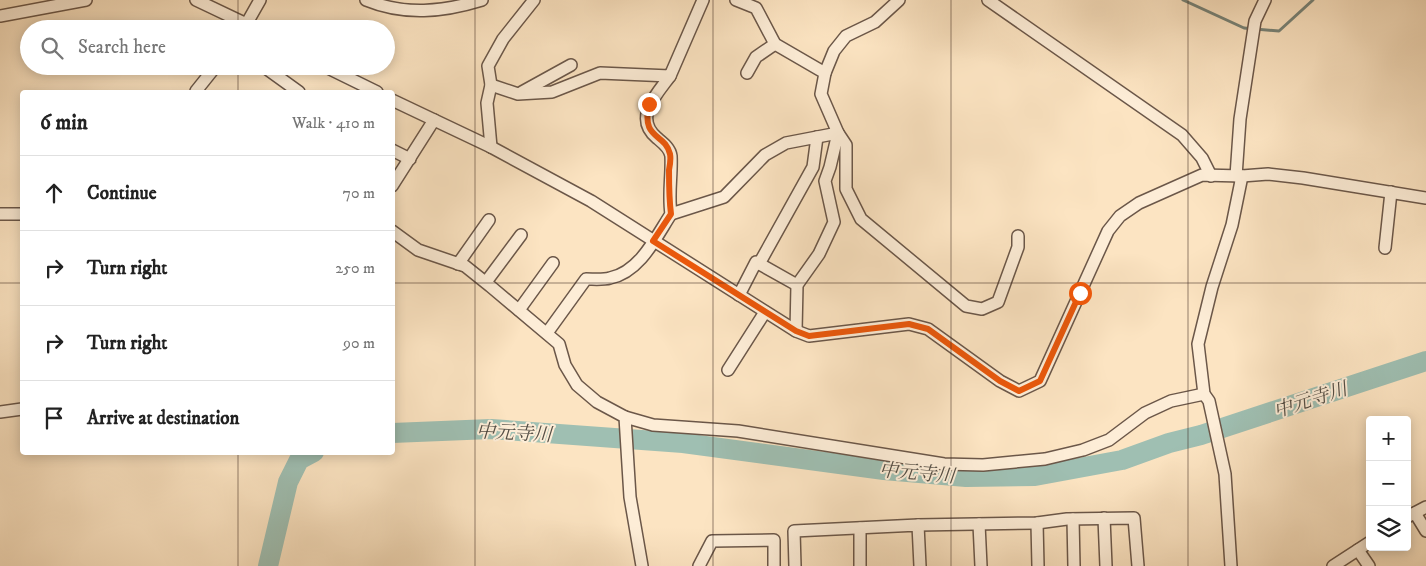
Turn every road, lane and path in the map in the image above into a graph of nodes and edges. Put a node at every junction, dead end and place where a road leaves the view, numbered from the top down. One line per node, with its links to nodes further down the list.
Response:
1 (86, 0): 12 (street)
2 (196, 0): 13 (street)
3 (260, 0): 14 (street)
4 (366, 0): 5 (street)
5 (482, 0)
6 (534, 0): 23 (street)
7 (703, 0): 22 (street)
8 (736, 0): 15 (street)
9 (899, 0): 18 (street)
10 (988, 0): 35 (street)
11 (1265, 0): 36 (street)
12 (0, 16)
13 (234, 20)
14 (249, 20)
15 (776, 44): 17 (street); 18 (street)
16 (571, 65): 27 (street)
17 (748, 72)
18 (825, 73): 30 (street)
19 (209, 75): 24 (street)
20 (276, 75): 25 (street)
21 (342, 75): 26 (street)
22 (670, 76): 27 (street); 42 (street)
23 (491, 84): 27 (street); 32 (street)
24 (197, 90)
25 (296, 90)
26 (373, 90)
27 (518, 94)
28 (395, 101): 29 (street)
29 (434, 120): 32 (street); 34 (street)
30 (838, 133): 31 (street); 46 (street); 53 (street)
31 (817, 137): 42 (street); 51 (street)
32 (492, 147): 47 (street)
33 (395, 152): 34 (street)
34 (410, 159): 37 (street)
35 (1211, 176): 36 (street); 57 (street)
36 (1239, 176): 38 (street); 60 (street)
37 (395, 182)
38 (1391, 192): 39 (street); 48 (street)
39 (1426, 198)
40 (0, 214): 41 (street)
41 (20, 214)
42 (671, 214): 47 (street)
43 (489, 220): 50 (street)
44 (395, 233): 50 (street)
45 (521, 235): 52 (street)
46 (1018, 236)
47 (653, 241): 54 (street); 58 (street)
48 (1385, 248)
49 (553, 263): 55 (street)
50 (458, 264): 52 (street)
51 (759, 264): 53 (street); 54 (street)
52 (486, 282): 55 (street)
53 (796, 285): 57 (street)
54 (738, 295): 56 (street)
55 (519, 310): 58 (street)
56 (765, 312): 57 (street); 59 (street)
57 (796, 331)
58 (547, 333): 63 (street)
59 (728, 370)
60 (1207, 397): 63 (street); 86 (street)
61 (20, 409): 62 (street)
62 (0, 412)
63 (625, 422): 77 (street)
64 (1426, 506): 65 (street)
65 (1411, 515): 72 (street)
66 (1104, 518): 67 (street); 84 (street); 85 (street)
67 (1073, 519): 68 (street); 83 (street)
68 (1037, 523): 69 (street); 82 (street)
69 (979, 524): 70 (street); 81 (street)
70 (918, 525): 71 (street); 80 (street)
71 (860, 528): 75 (street); 79 (street)
72 (1426, 531)
73 (1366, 545): 74 (street)
74 (1358, 550): 87 (street); 88 (street)
75 (795, 562): 76 (street)
76 (773, 564): 78 (street)
77 (642, 566)
78 (699, 566)
79 (860, 566)
80 (920, 566)
81 (981, 566)
82 (1038, 566)
83 (1074, 566)
84 (1106, 566)
85 (1138, 566)
86 (1231, 566)
87 (1333, 566)
88 (1369, 566)

